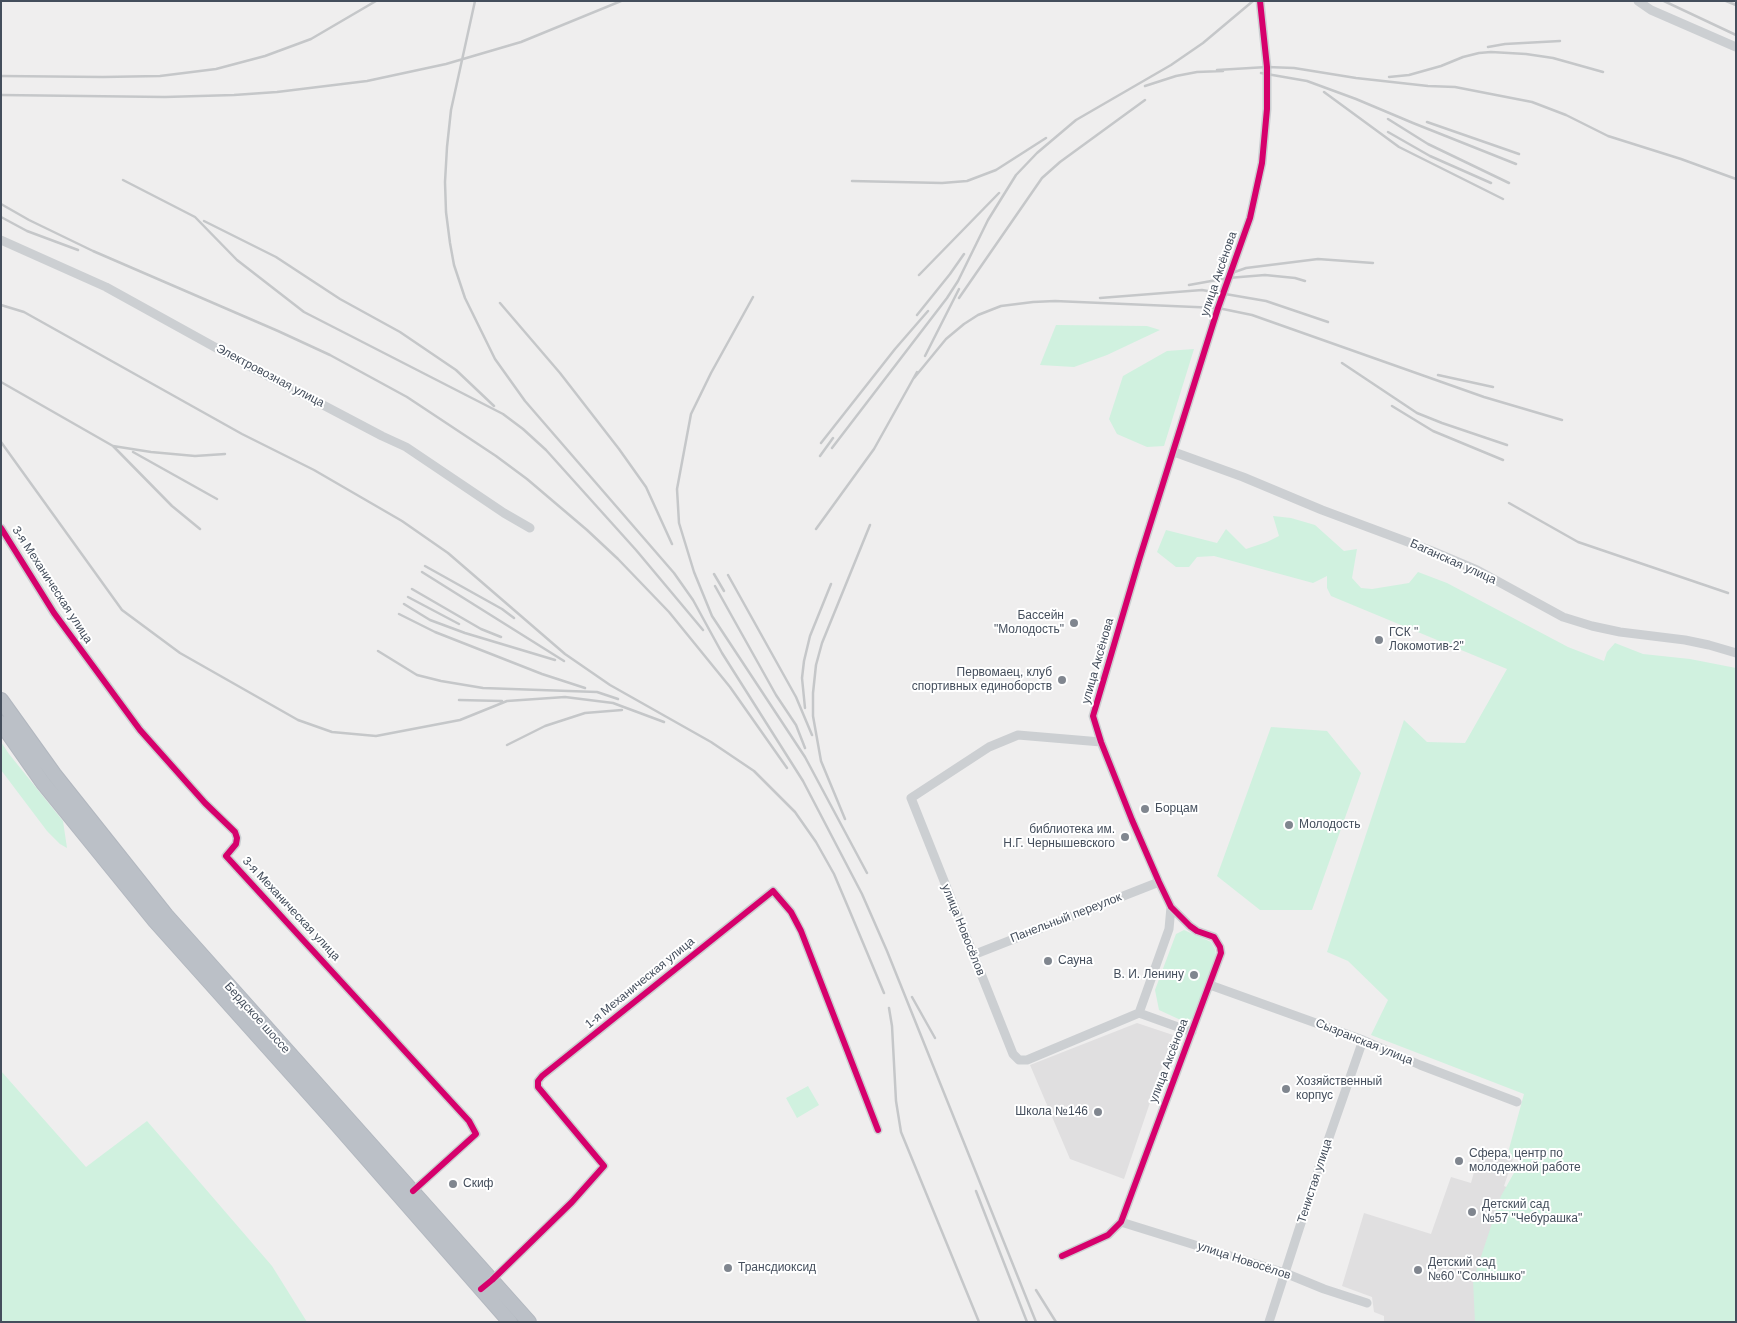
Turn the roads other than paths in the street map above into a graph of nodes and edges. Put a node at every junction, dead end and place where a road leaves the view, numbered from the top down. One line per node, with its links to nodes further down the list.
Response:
1 (1260, 1): 5 (street, улица Аксёнова)
2 (1638, 1): 3 (street)
3 (1736, 47)
4 (1, 240): 7 (street, Электровозная улица)
5 (1174, 452): 8 (street, Баганская улица); 11 (street, улица Аксёнова)
6 (1, 528): 21 (street, 3-я Механическая улица)
7 (530, 528)
8 (1736, 653)
9 (1, 700): 21 (highway, Бердское шоссе)
10 (1, 723): 26 (highway, Бердское шоссе)
11 (1101, 742): 12 (street, улица Аксёнова); 14 (street, улица Новосёлов)
12 (1159, 882): 13 (street, улица Аксёнова); 14 (street, Панельный переулок)
13 (1171, 907): 15 (street, улица Аксёнова); 16 (street)
14 (973, 954): 16 (street, улица Новосёлов)
15 (1210, 985): 17 (street, улица Аксёнова); 18 (street, Сызранская улица)
16 (1139, 1013): 17 (street)
17 (1192, 1032): 22 (street, улица Аксёнова)
18 (1363, 1040): 19 (street, Сызранская улица); 24 (street, Тенистая улица)
19 (1517, 1102)
20 (878, 1130): 25 (street, 1-я Механическая улица)
21 (414, 1190): 25 (highway, Бердское шоссе)
22 (1121, 1222): 23 (street); 24 (street, улица Новосёлов)
23 (1062, 1256)
24 (1285, 1273): 27 (street, улица Новосёлов); 30 (street, Тенистая улица)
25 (492, 1280): 26 (street, 1-я Механическая улица); 28 (highway, Бердское шоссе)
26 (481, 1289): 29 (highway, Бердское шоссе)
27 (1367, 1303)
28 (524, 1320)
29 (510, 1322)
30 (1270, 1322)

